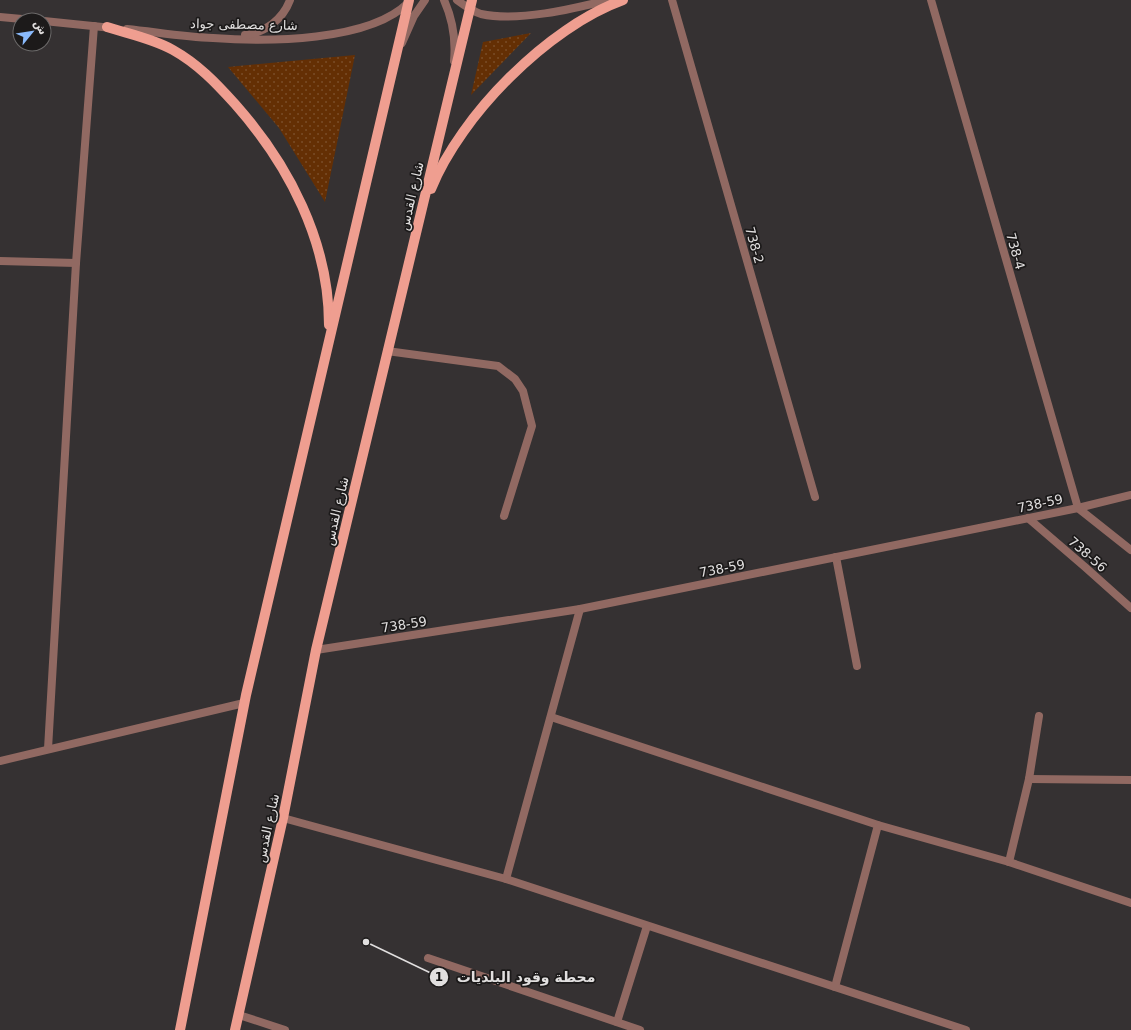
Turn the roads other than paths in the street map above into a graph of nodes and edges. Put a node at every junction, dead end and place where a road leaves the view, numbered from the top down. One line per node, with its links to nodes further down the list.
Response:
1 (290, 0): 16 (street)
2 (425, 0): 17 (street)
3 (444, 0): 18 (street)
4 (457, 0): 10 (street)
5 (608, 0): 10 (street)
6 (623, 0): 19 (main road)
7 (672, 0): 25 (street, 738-2)
8 (931, 0): 26 (street, 738-4)
9 (410, 1): 16 (street, شارع مصطفى جواد); 17 (main road)
10 (471, 4): 18 (main road, شارع القدس)
11 (0, 17): 12 (street)
12 (12, 18)
13 (52, 22): 14 (street, شارع مصطفى جواد)
14 (94, 26): 15 (street, شارع مصطفى جواد); 21 (street)
15 (107, 27): 16 (street, شارع مصطفى جواد); 23 (main road)
16 (212, 38)
17 (397, 52): 23 (main road)
18 (452, 82): 19 (main road, شارع القدس)
19 (419, 218): 22 (main road, شارع القدس)
20 (0, 261): 21 (street)
21 (76, 263): 38 (street)
22 (387, 351): 27 (street); 33 (main road, شارع القدس)
23 (326, 357): 35 (main road)
24 (1131, 495): 26 (street, 738-59)
25 (815, 497)
26 (1078, 508): 28 (street, 738-59); 29 (street)
27 (504, 516)
28 (1028, 518): 30 (street, 738-59); 31 (street, 738-56)
29 (1131, 550)
30 (836, 557): 32 (street, 738-59); 34 (street)
31 (1131, 608)
32 (580, 609): 33 (street, 738-59); 37 (street)
33 (316, 650): 42 (main road, شارع القدس)
34 (857, 666)
35 (244, 703): 38 (street); 52 (main road)
36 (1039, 716): 40 (street)
37 (551, 717): 43 (street); 45 (street)
38 (48, 749): 39 (street)
39 (0, 761)
40 (1029, 779): 41 (street); 44 (street)
41 (1131, 780)
42 (283, 818): 45 (street); 50 (main road, شارع القدس)
43 (878, 825): 44 (street); 49 (street)
44 (1009, 862): 46 (street)
45 (506, 879): 47 (street)
46 (1131, 903)
47 (647, 926): 49 (street); 51 (street)
48 (428, 958): 51 (street)
49 (835, 987): 56 (street)
50 (238, 1015): 53 (main road, شارع القدس); 54 (street)
51 (617, 1022): 55 (street)
52 (180, 1030)
53 (235, 1030)
54 (285, 1030)
55 (640, 1030)
56 (966, 1030)

